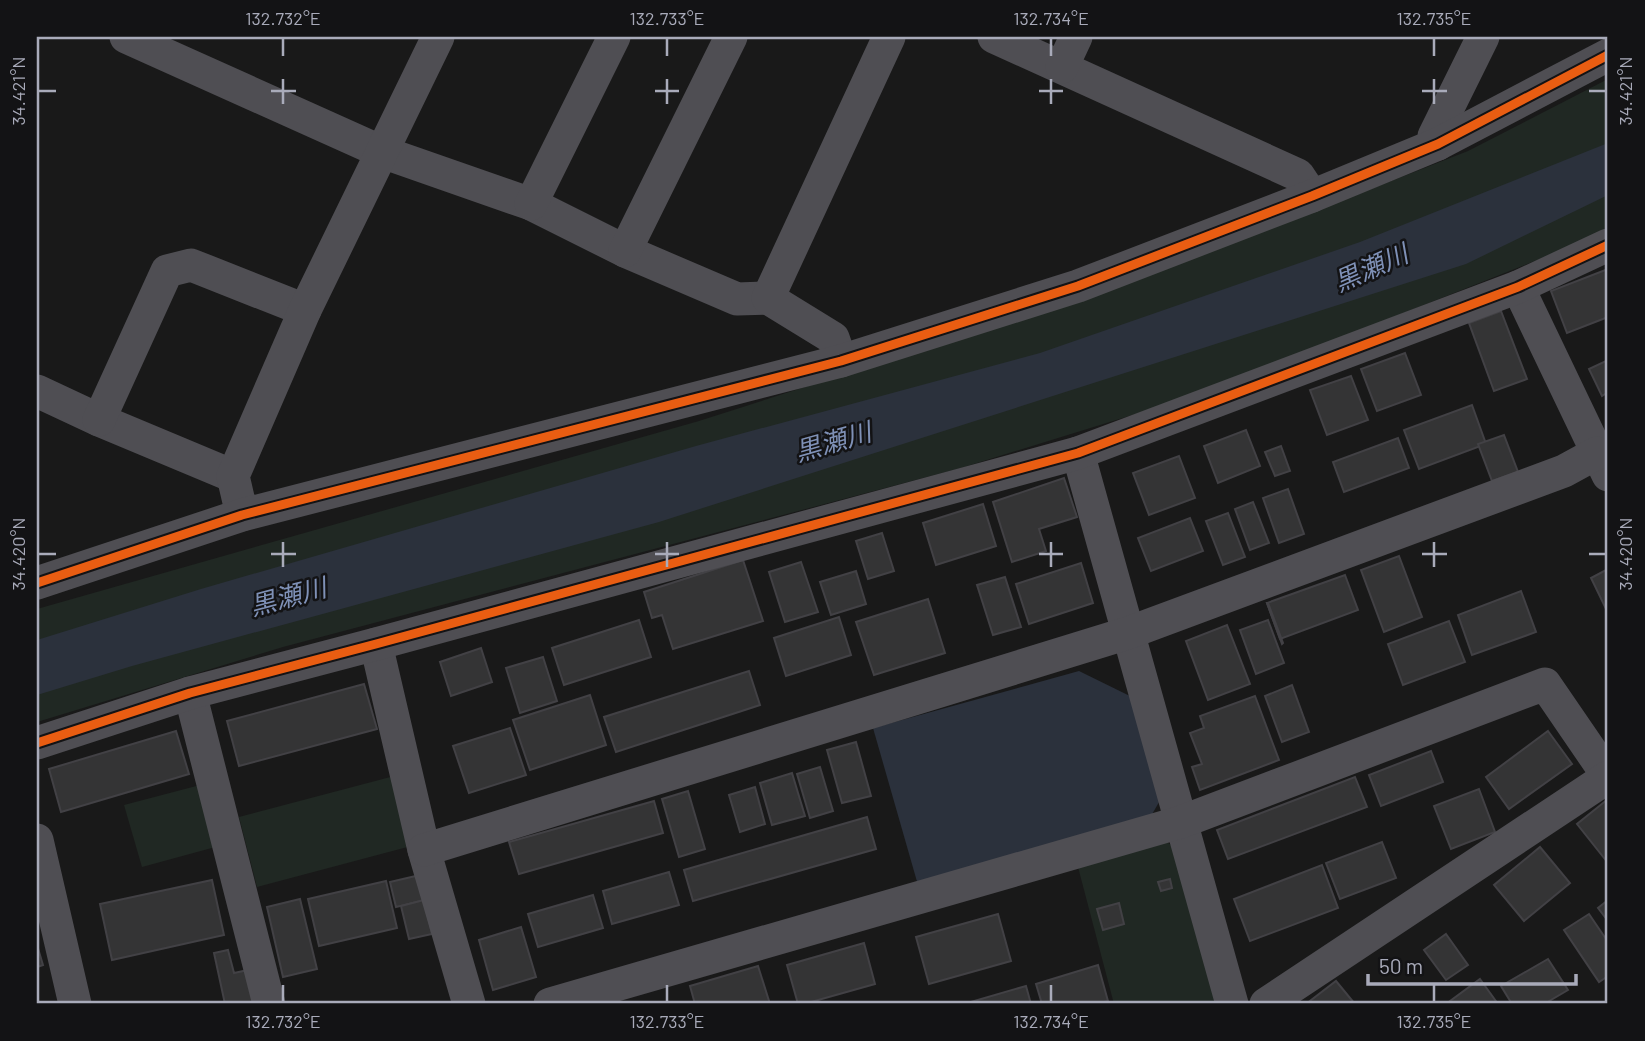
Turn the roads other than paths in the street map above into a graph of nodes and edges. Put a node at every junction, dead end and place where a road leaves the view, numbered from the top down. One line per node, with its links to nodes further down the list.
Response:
1 (126, 37): 12 (street)
2 (438, 37): 12 (street)
3 (614, 37): 14 (street)
4 (731, 37): 16 (street)
5 (889, 37): 18 (street)
6 (994, 37): 10 (street)
7 (1076, 37): 10 (street)
8 (1483, 37): 11 (street)
9 (1608, 55): 11 (street)
10 (1062, 67): 13 (street)
11 (1438, 144): 13 (street)
12 (382, 152): 14 (street); 19 (street)
13 (1312, 197): 20 (street)
14 (531, 204): 16 (street)
15 (1608, 245): 17 (street)
16 (625, 251): 18 (street)
17 (1518, 287): 23 (street); 24 (street)
18 (768, 298): 20 (street)
19 (304, 310): 22 (street); 25 (street)
20 (841, 361): 26 (street)
21 (37, 391): 22 (street)
22 (99, 420): 25 (street)
23 (1078, 453): 28 (street); 29 (street)
24 (1602, 464): 28 (street)
25 (233, 476): 26 (street)
26 (242, 514): 27 (street)
27 (37, 583)
28 (1128, 633): 33 (street); 35 (street)
29 (376, 644): 30 (street); 35 (street)
30 (190, 693): 31 (street); 37 (street)
31 (37, 743)
32 (1608, 777): 33 (street); 41 (street)
33 (1181, 821): 39 (street); 40 (street)
34 (37, 840): 36 (street)
35 (424, 850): 38 (street)
36 (75, 1004)
37 (269, 1004)
38 (469, 1004)
39 (550, 1004)
40 (1233, 1004)
41 (1266, 1004)

